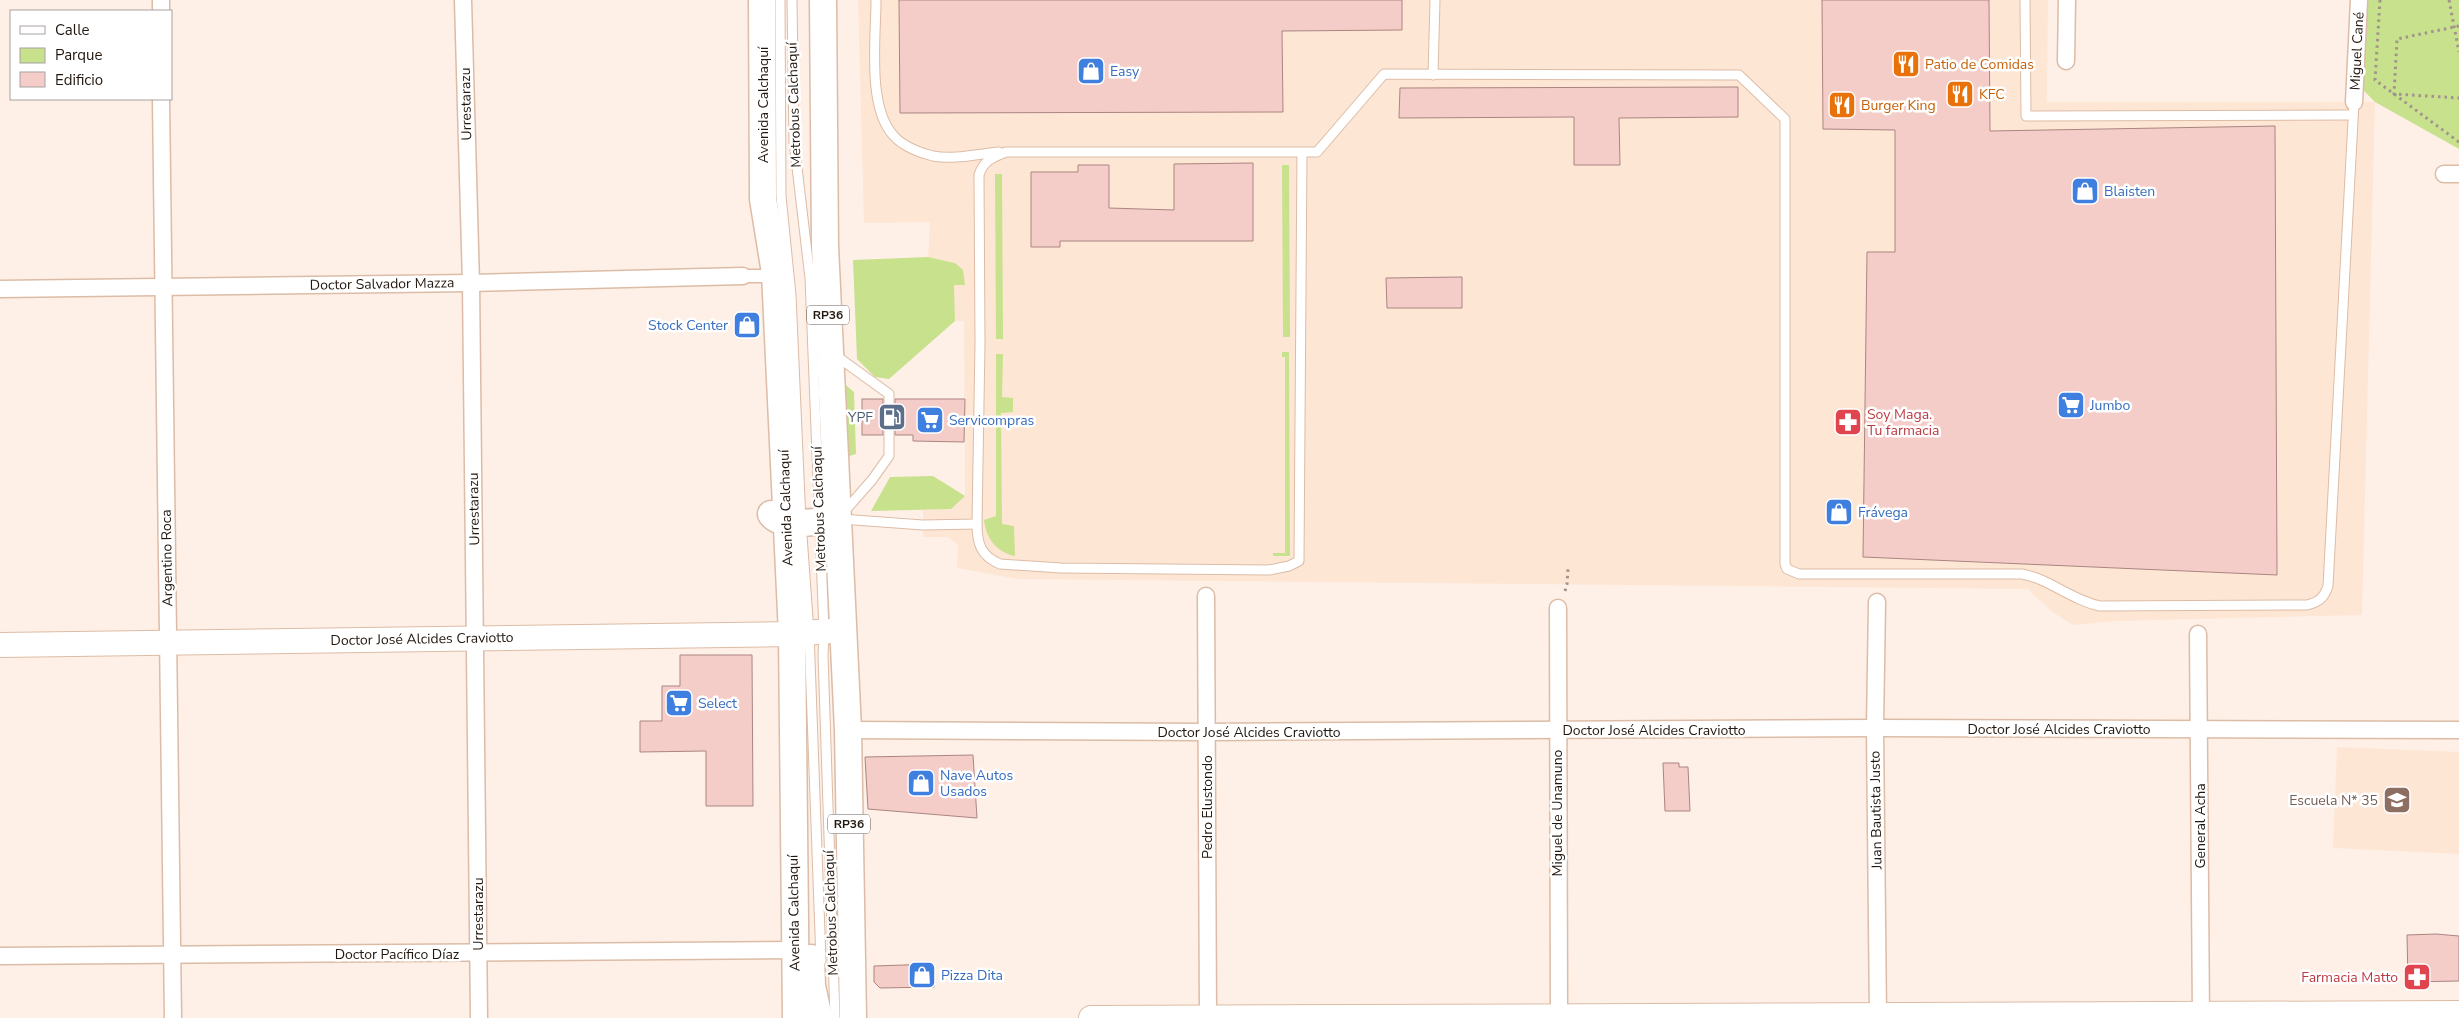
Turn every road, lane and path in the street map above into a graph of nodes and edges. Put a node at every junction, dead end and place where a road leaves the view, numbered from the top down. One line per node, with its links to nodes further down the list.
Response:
1 (463, 0): 26 (street, Urrestarazu)
2 (762, 0): 24 (main road, Avenida Calchaquí / RP36)
3 (780, 0): 30 (lane, Metrobus Calchaquí)
4 (792, 0): 30 (lane, Metrobus Calchaquí)
5 (823, 0): 29 (main road, Avenida Calchaquí / RP36)
6 (876, 0): 22 (lane)
7 (1435, 0): 16 (lane)
8 (2025, 0): 20 (lane)
9 (2068, 0): 15 (street)
10 (2359, 0): 20 (street, Miguel Cané)
11 (2380, 0): 17 (path)
12 (2449, 0): 13 (path)
13 (2457, 27): 14 (path); 17 (path)
14 (2459, 52)
15 (2066, 61)
16 (1433, 75): 20 (lane); 23 (lane)
17 (2394, 94): 18 (path); 21 (path)
18 (2459, 98)
19 (161, 100): 27 (street, Argentino Roca)
20 (2354, 108)
21 (2459, 142)
22 (1006, 152): 23 (lane); 31 (lane)
23 (1302, 152): 31 (lane)
24 (763, 199): 25 (main road); 30 (main road, Avenida Calchaquí / RP36)
25 (753, 276): 26 (street, Doctor Salvador Mazza); 30 (main road)
26 (471, 283): 27 (street, Doctor Salvador Mazza); 38 (street, Urrestarazu)
27 (162, 288): 28 (street, Doctor Salvador Mazza); 39 (street, Argentino Roca)
28 (0, 289)
29 (829, 351): 30 (main road, Avenida Calchaquí / RP36); 30 (lane)
30 (811, 521): 31 (lane); 36 (main road, Avenida Calchaquí / RP36); 36 (main road, Avenida Calchaquí / RP36)
31 (977, 524)
32 (1568, 569): 35 (path)
33 (1206, 596): 46 (street, Pedro Elustondo)
34 (1876, 602): 41 (street, Juan Bautista Justo)
35 (1558, 608): 45 (street, Miguel de Unamuno)
36 (817, 632): 38 (main road, Doctor José Alcides Craviotto); 42 (main road, Avenida Calchaquí / RP36); 47 (main road, Avenida Calchaquí / RP36); 59 (lane, Metrobus Calchaquí); 60 (lane, Metrobus Calchaquí)
37 (2198, 634): 43 (street, General Acha)
38 (476, 639): 39 (main road, Doctor José Alcides Craviotto); 50 (street, Urrestarazu)
39 (169, 642): 40 (main road, Doctor José Alcides Craviotto); 49 (street, Argentino Roca)
40 (0, 645)
41 (1875, 728): 43 (street, Doctor José Alcides Craviotto); 45 (street, Doctor José Alcides Craviotto); 54 (street, Juan Bautista Justo)
42 (848, 730): 46 (street, Doctor José Alcides Craviotto); 61 (main road, Avenida Calchaquí / RP36)
43 (2200, 730): 44 (street, Doctor José Alcides Craviotto); 53 (street, General Acha)
44 (2459, 730)
45 (1557, 731): 46 (street, Doctor José Alcides Craviotto); 55 (street, Miguel de Unamuno)
46 (1207, 732): 63 (street, Pedro Elustondo)
47 (794, 783): 48 (main road, Avenida Calchaquí / RP36); 59 (main road)
48 (794, 950): 50 (street, Doctor Pacífico Díaz); 58 (main road, Avenida Calchaquí / RP36)
49 (172, 954): 50 (street, Doctor Pacífico Díaz); 51 (street, Doctor Pacífico Díaz); 56 (street, Argentino Roca)
50 (478, 954): 57 (street, Urrestarazu)
51 (0, 956)
52 (2459, 1013): 53 (main road)
53 (2201, 1015): 54 (main road)
54 (1878, 1016): 55 (main road)
55 (1559, 1017): 63 (main road)
56 (173, 1018)
57 (479, 1018)
58 (796, 1018)
59 (819, 1018)
60 (835, 1018)
61 (852, 1018)
62 (1091, 1018): 63 (main road)
63 (1208, 1018)

